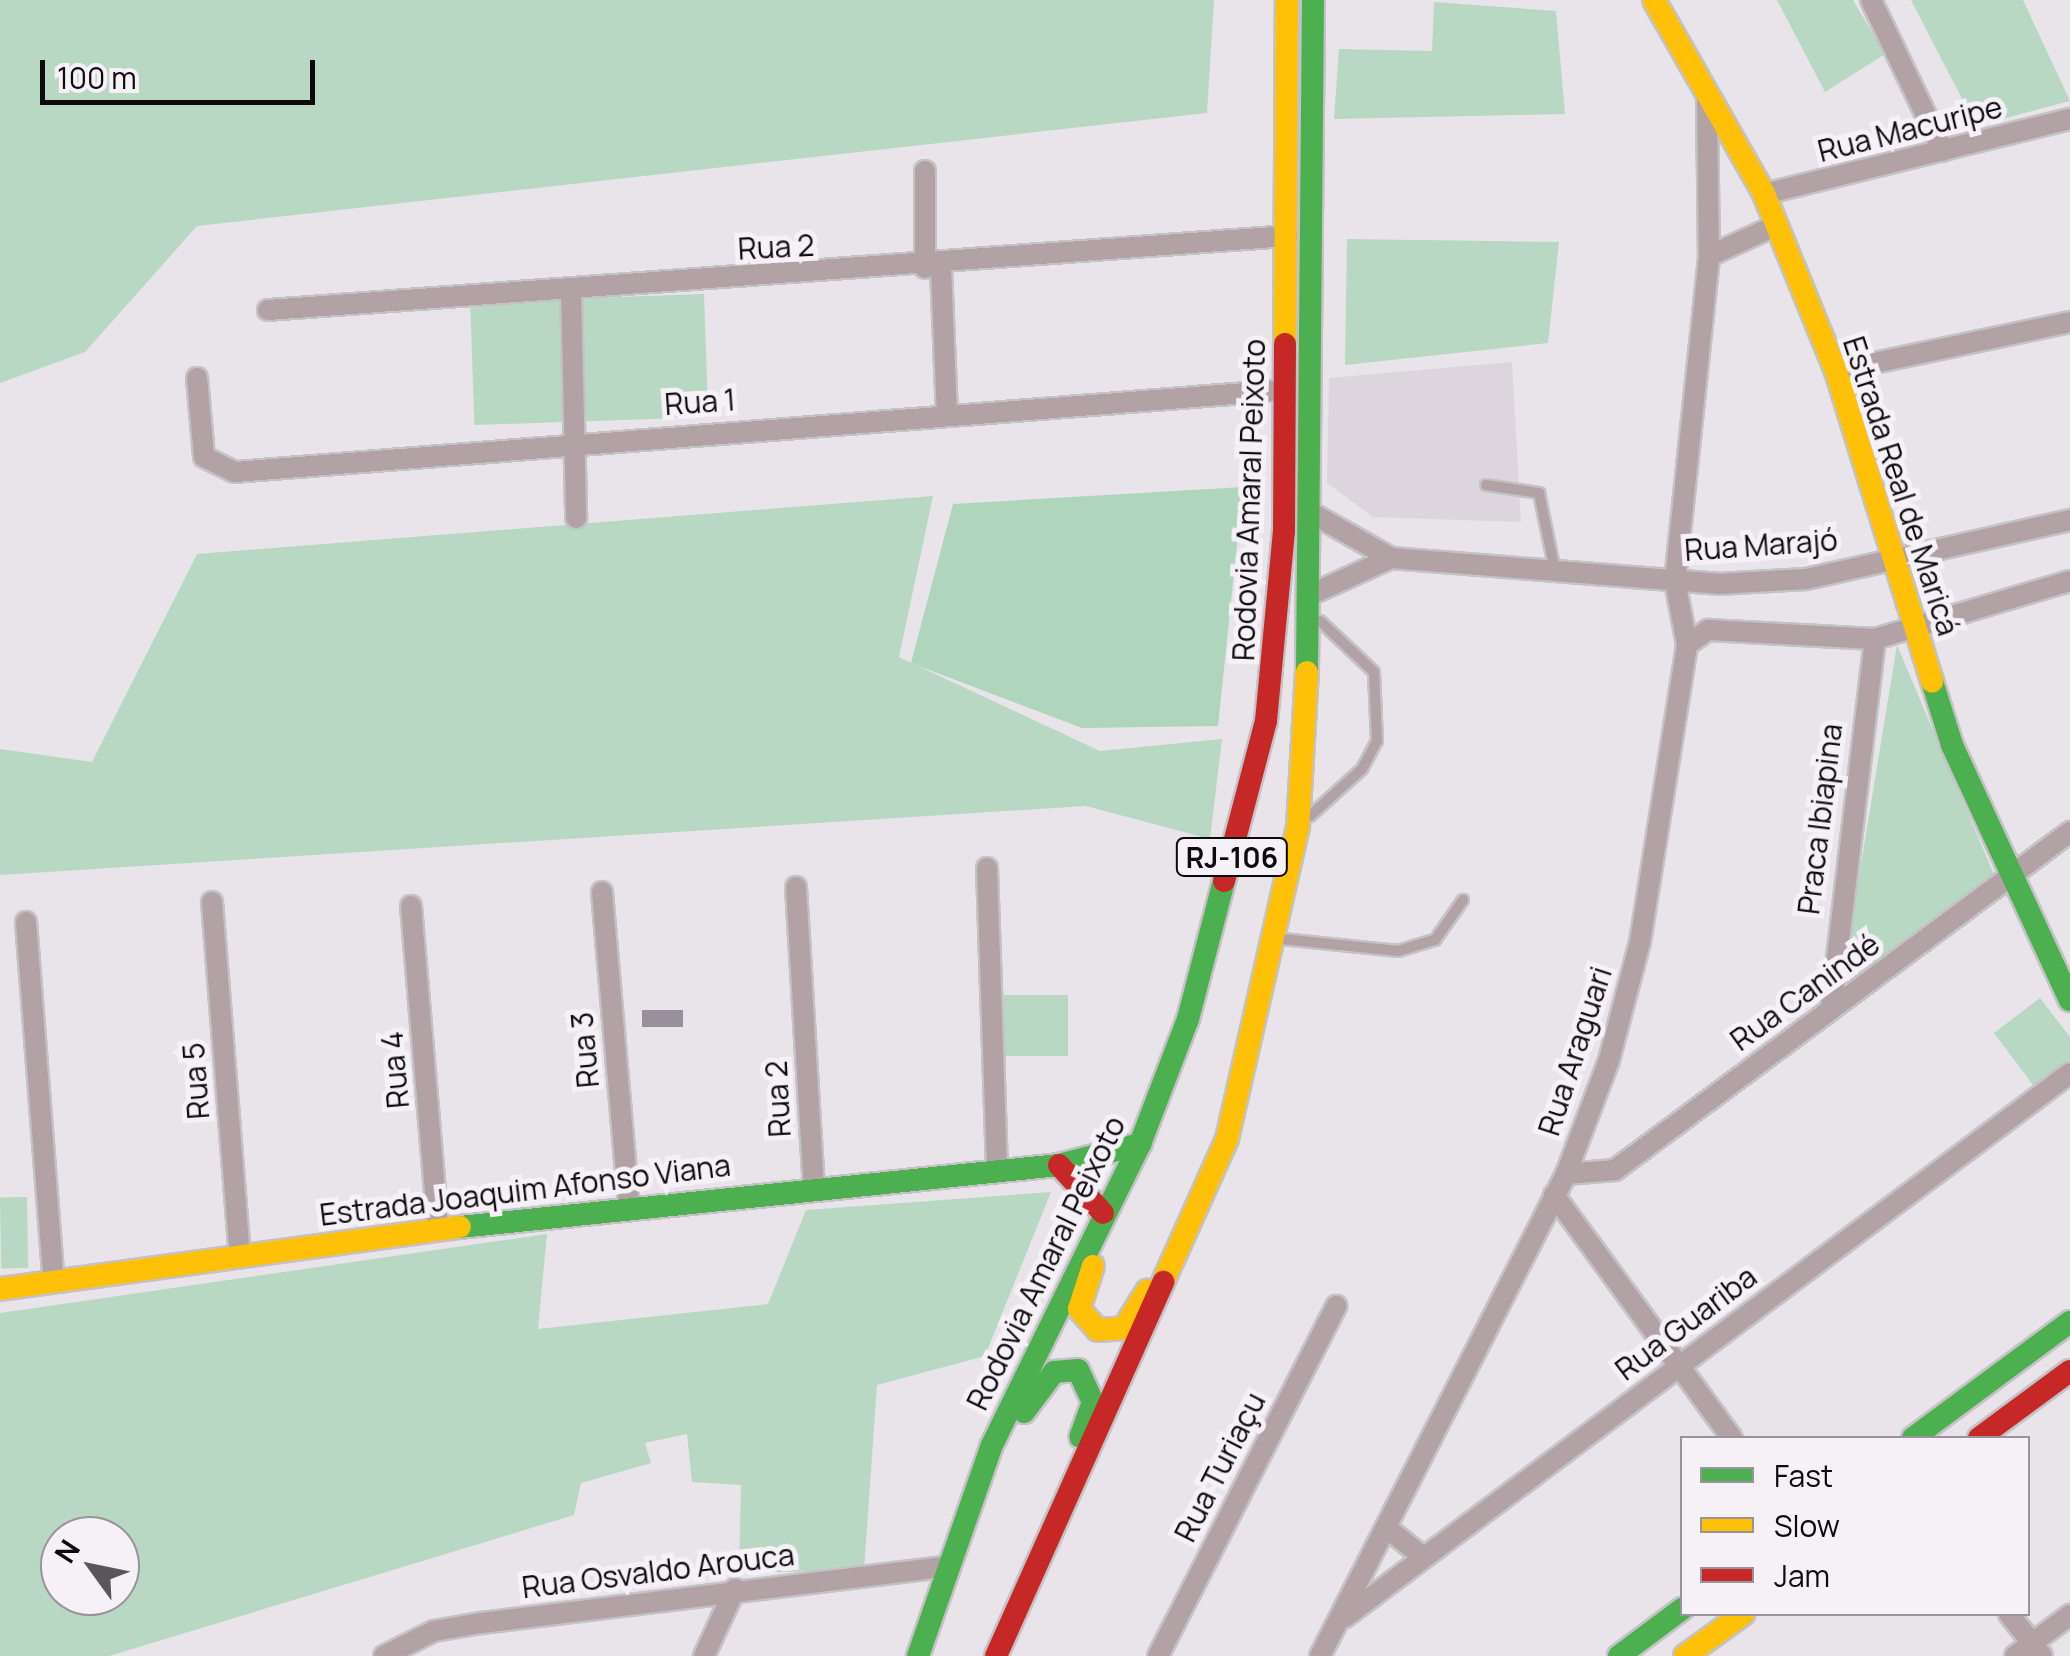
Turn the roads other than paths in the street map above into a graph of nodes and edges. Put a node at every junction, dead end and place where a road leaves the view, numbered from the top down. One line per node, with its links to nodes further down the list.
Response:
1 (1287, 0): 11 (main road, Rodovia Amaral Peixoto / RJ-106)
2 (1313, 0): 23 (main road, Rodovia Amaral Peixoto / RJ-106)
3 (1654, 0): 5 (main road, Estrada Real de Maricá)
4 (1870, 0): 7 (street)
5 (1707, 98): 9 (main road, Estrada Real de Maricá); 12 (street, Rua Araguari)
6 (2070, 119): 7 (street, Rua Macuripe)
7 (1943, 151): 9 (street, Rua Macuripe)
8 (925, 171): 13 (street)
9 (1764, 194): 10 (main road, Estrada Real de Maricá)
10 (1777, 225): 12 (street); 17 (main road, Estrada Real de Maricá)
11 (1286, 236): 13 (street, Rua 2); 19 (main road, Rodovia Amaral Peixoto / RJ-106)
12 (1709, 256): 29 (street, Rua Araguari)
13 (933, 268): 14 (street, Rua 2); 20 (street)
14 (571, 289): 15 (street, Rua 2); 21 (street)
15 (268, 310)
16 (2070, 322): 17 (street)
17 (1836, 371): 27 (main road, Estrada Real de Maricá)
18 (198, 378): 21 (street, Rua 1)
19 (1285, 390): 20 (street, Rua 1); 48 (main road, Rodovia Amaral Peixoto / RJ-106)
20 (947, 414): 21 (street, Rua 1)
21 (575, 441): 24 (street)
22 (1486, 485): 28 (lane)
23 (1314, 514): 26 (street, Rua Marajó); 31 (main road, Rodovia Amaral Peixoto / RJ-106)
24 (576, 518)
25 (2070, 520): 27 (street, Rua Marajó)
26 (1391, 558): 28 (street, Rua Marajó); 31 (street, Rua Marajó)
27 (1896, 561): 29 (street, Rua Marajó); 32 (main road, Estrada Real de Maricá)
28 (1555, 572): 29 (street, Rua Marajó)
29 (1676, 581): 34 (street, Rua Araguari)
30 (2070, 581): 32 (street)
31 (1312, 604): 35 (main road, Rodovia Amaral Peixoto / RJ-106); 35 (lane)
32 (1915, 627): 33 (street); 38 (main road, Estrada Real de Maricá)
33 (1875, 639): 34 (street); 47 (street, Praca Ibiapina)
34 (1687, 646): 53 (street, Rua Araguari)
35 (1298, 827): 45 (main road, Rodovia Amaral Peixoto / RJ-106)
36 (2070, 832): 38 (street, Rua Canindé)
37 (987, 868): 52 (street)
38 (2009, 878): 46 (main road, Estrada Real de Maricá); 47 (street, Rua Canindé)
39 (796, 888): 54 (street, Rua 2)
40 (602, 892): 56 (street, Rua 3)
41 (1463, 900): 45 (lane)
42 (212, 902): 59 (street, Rua 5)
43 (411, 906): 58 (street, Rua 4)
44 (26, 922): 60 (street)
45 (1274, 948): 48 (main road); 84 (main road, Rodovia Amaral Peixoto / RJ-106)
46 (2070, 1000)
47 (1831, 1008): 53 (street, Rua Canindé)
48 (1188, 1019): 50 (main road, Rodovia Amaral Peixoto / RJ-106)
49 (2070, 1073): 64 (street, Rua Guariba)
50 (1140, 1144): 51 (main road, Estrada Joaquim Afonso Viana); 57 (main road, Rodovia Amaral Peixoto / RJ-106)
51 (1059, 1165): 52 (main road, Estrada Joaquim Afonso Viana); 57 (main road)
52 (998, 1171): 54 (main road, Estrada Joaquim Afonso Viana)
53 (1566, 1174): 55 (street, Rua Araguari)
54 (814, 1187): 56 (main road, Estrada Joaquim Afonso Viana)
55 (1554, 1195): 64 (street); 69 (street, Rua Araguari)
56 (629, 1204): 58 (main road, Estrada Joaquim Afonso Viana)
57 (1103, 1212): 71 (main road, Rodovia Amaral Peixoto / RJ-106)
58 (438, 1228): 59 (main road, Estrada Joaquim Afonso Viana)
59 (240, 1256): 60 (main road, Estrada Joaquim Afonso Viana)
60 (54, 1282): 61 (main road, Estrada Joaquim Afonso Viana)
61 (0, 1289)
62 (1336, 1306): 85 (street, Rua Turiaçu)
63 (2070, 1322): 67 (main road)
64 (1678, 1366): 66 (street); 70 (street, Rua Guariba)
65 (2070, 1371): 68 (main road)
66 (1730, 1436)
67 (1916, 1436)
68 (1982, 1436)
69 (1388, 1528): 70 (street); 77 (street, Rua Araguari)
70 (1423, 1557): 77 (street, Rua Guariba)
71 (944, 1566): 72 (street, Rua Osvaldo Arouca); 81 (main road, Rodovia Amaral Peixoto / RJ-106)
72 (735, 1590): 79 (street, Rua Osvaldo Arouca); 80 (street)
73 (1680, 1610): 87 (main road)
74 (2070, 1615): 78 (street)
75 (1740, 1616): 88 (main road)
76 (2010, 1616): 78 (street)
77 (1340, 1622): 86 (street, Rua Araguari)
78 (2030, 1652)
79 (384, 1656)
80 (704, 1656)
81 (918, 1656)
82 (935, 1656): 83 (main road)
83 (988, 1656)
84 (996, 1656)
85 (1158, 1656)
86 (1320, 1656)
87 (1619, 1656)
88 (1685, 1656)

